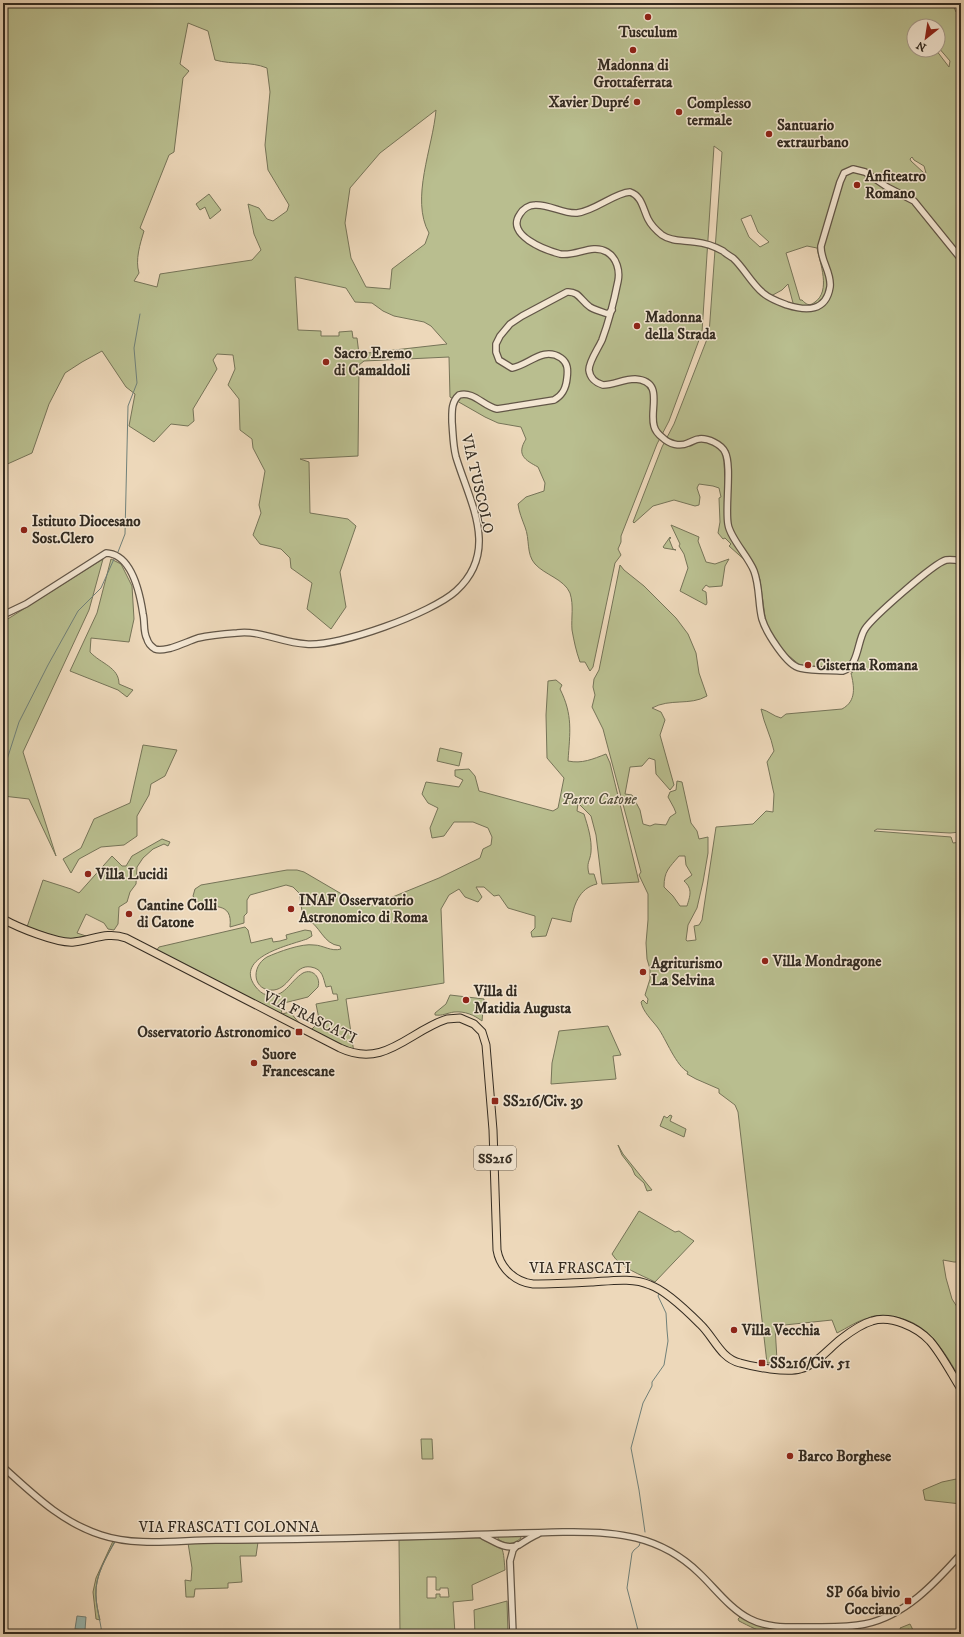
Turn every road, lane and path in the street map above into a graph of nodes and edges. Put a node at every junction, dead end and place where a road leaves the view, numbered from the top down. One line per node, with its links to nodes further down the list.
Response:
1 (961, 259): 2 (street)
2 (614, 301): 3 (street); 4 (street)
3 (597, 309): 4 (street); 5 (street); 7 (street, VIA TUSCOLO)
4 (612, 310): 5 (street)
5 (609, 320): 6 (street)
6 (961, 561)
7 (3, 615)
8 (3, 918): 9 (main road, VIA FRASCATI / SS216)
9 (961, 1389)
10 (3, 1467): 14 (street, VIA FRASCATI COLONNA)
11 (541, 1532): 12 (street, VIA FRASCATI COLONNA); 15 (street, VIA FRASCATI COLONNA); 19 (street, VIA FRASCATI COLONNA)
12 (521, 1533): 13 (street, VIA FRASCATI COLONNA); 15 (street)
13 (499, 1534): 14 (street, VIA FRASCATI COLONNA); 16 (street)
14 (479, 1535): 16 (street, VIA FRASCATI COLONNA)
15 (524, 1541): 17 (street, VIA FRASCATI COLONNA)
16 (495, 1542): 18 (street, VIA FRASCATI COLONNA)
17 (517, 1546): 18 (street); 20 (street)
18 (505, 1547): 20 (street)
19 (961, 1554)
20 (510, 1561): 21 (street)
21 (512, 1634)

